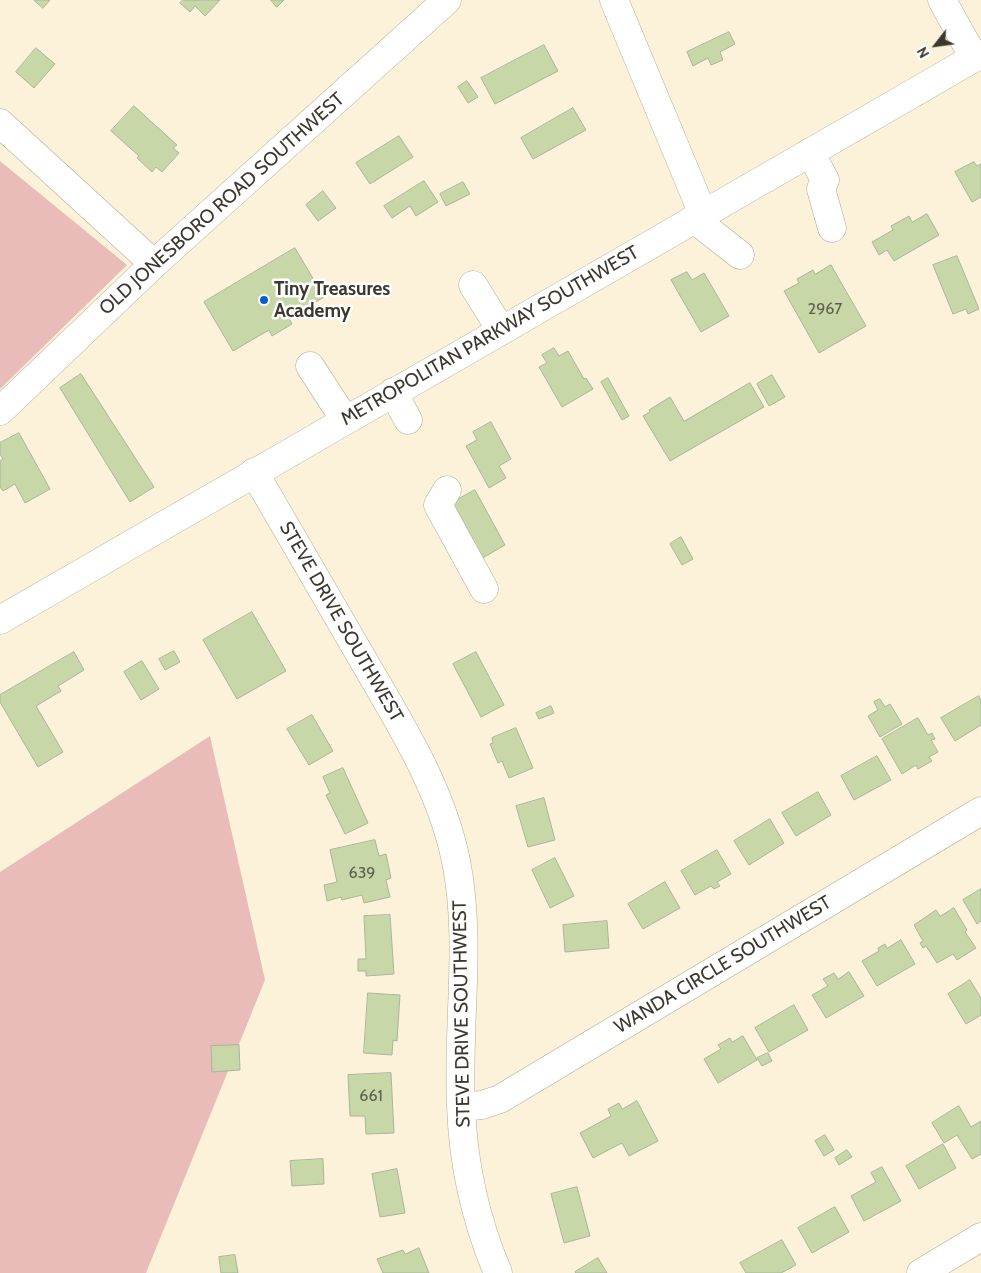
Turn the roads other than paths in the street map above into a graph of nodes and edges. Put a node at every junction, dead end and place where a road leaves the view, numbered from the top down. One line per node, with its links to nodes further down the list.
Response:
1 (447, 0): 10 (street, OLD JONESBORO ROAD SOUTHWEST)
2 (614, 0): 7 (street)
3 (942, 0): 4 (street)
4 (977, 56): 6 (street, METROPOLITAN PARKWAY SOUTHWEST)
5 (0, 123): 10 (street)
6 (810, 152): 7 (street, METROPOLITAN PARKWAY SOUTHWEST); 8 (street)
7 (699, 217): 9 (street); 12 (street, METROPOLITAN PARKWAY SOUTHWEST)
8 (832, 228)
9 (740, 255)
10 (154, 264): 15 (street, OLD JONESBORO ROAD SOUTHWEST)
11 (473, 285): 12 (street)
12 (501, 330): 14 (street, METROPOLITAN PARKWAY SOUTHWEST)
13 (310, 366): 16 (street)
14 (393, 392): 16 (street, METROPOLITAN PARKWAY SOUTHWEST); 17 (street)
15 (0, 410)
16 (345, 420): 18 (street, METROPOLITAN PARKWAY SOUTHWEST)
17 (408, 420)
18 (254, 472): 21 (street, METROPOLITAN PARKWAY SOUTHWEST); 23 (street, STEVE DRIVE SOUTHWEST)
19 (447, 490): 20 (street)
20 (484, 589)
21 (0, 620)
22 (981, 811): 23 (street, WANDA CIRCLE SOUTHWEST)
23 (460, 1107): 25 (street, STEVE DRIVE SOUTHWEST)
24 (981, 1237): 26 (street)
25 (498, 1273)
26 (920, 1273)

